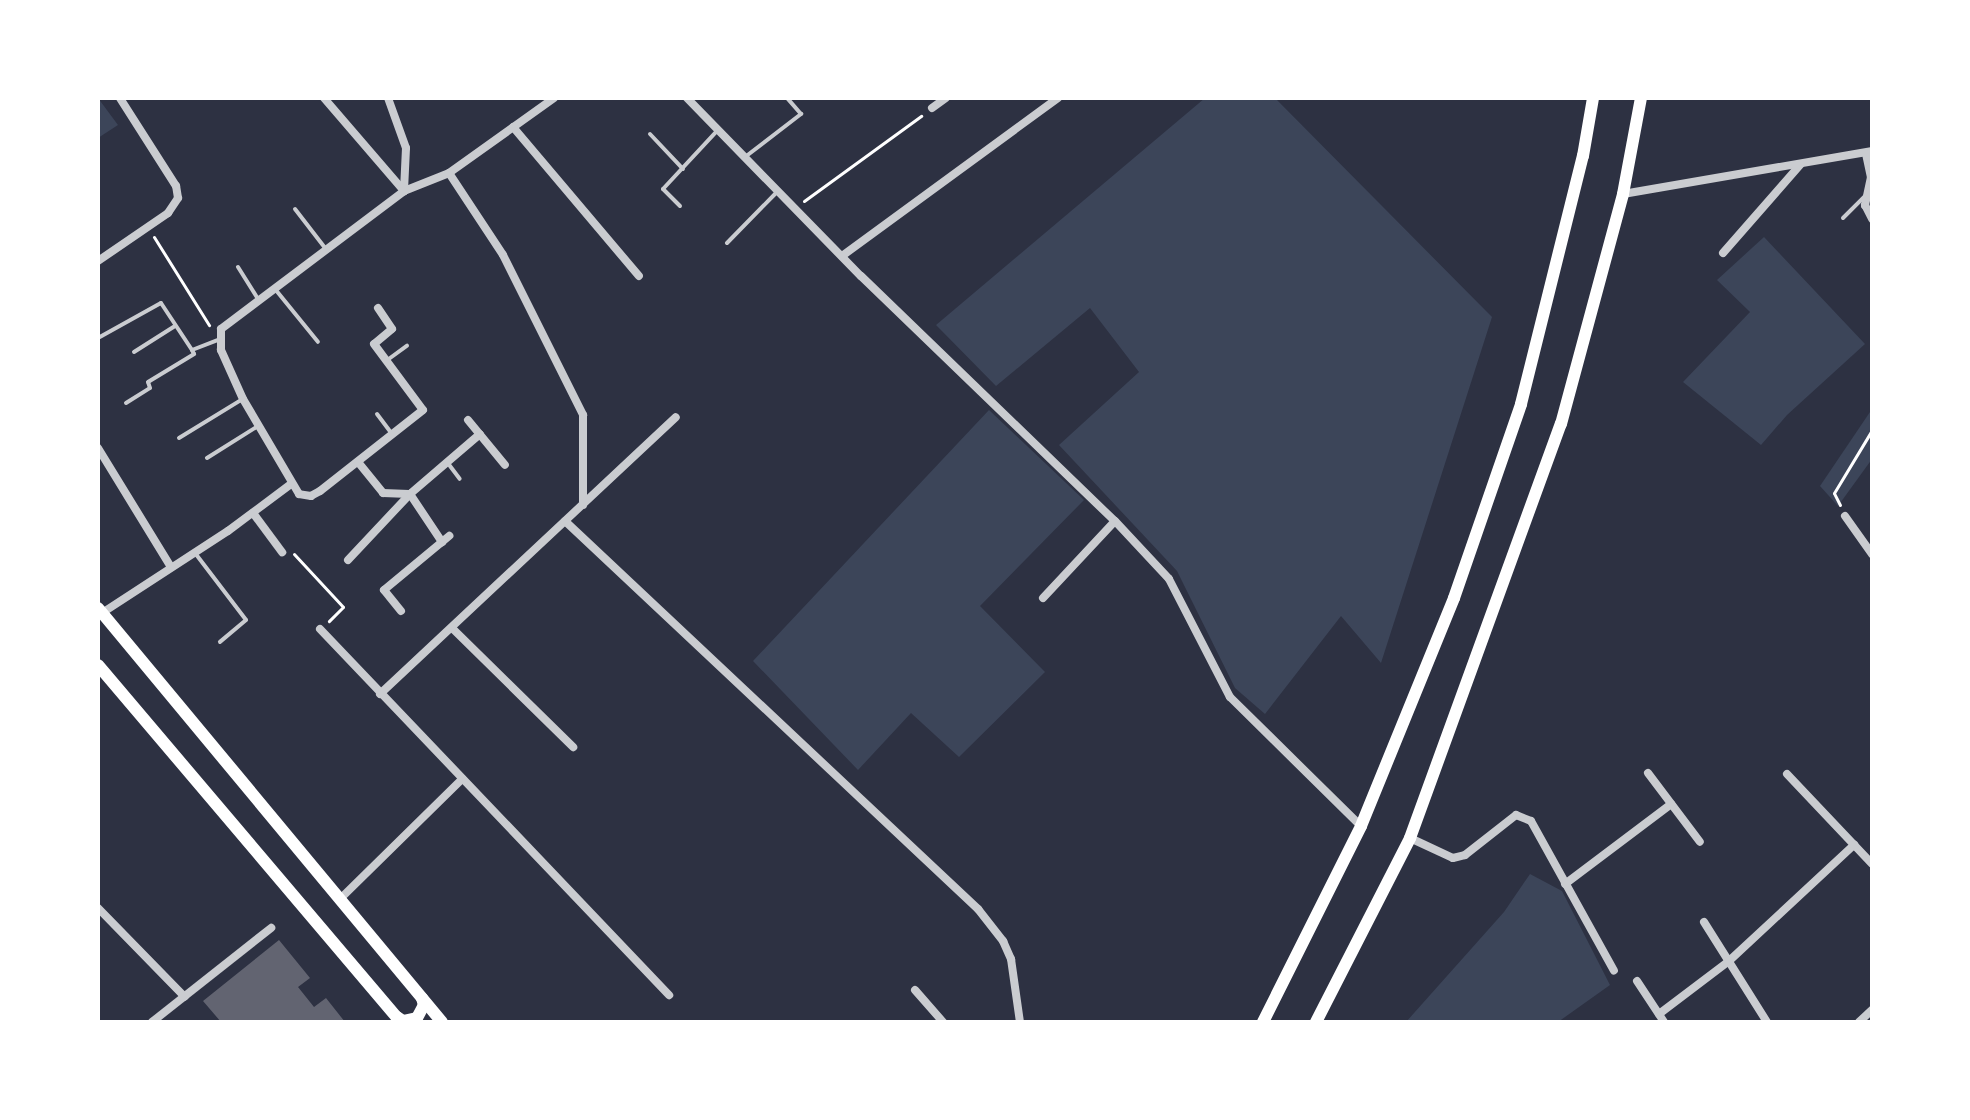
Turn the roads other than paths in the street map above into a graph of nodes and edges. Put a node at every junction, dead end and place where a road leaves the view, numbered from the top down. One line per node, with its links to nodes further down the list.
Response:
1 (120, 98): 32 (street)
2 (324, 98): 20 (street)
3 (388, 98): 20 (street)
4 (687, 98): 13 (street)
5 (787, 98): 16 (lane)
6 (946, 98): 11 (street)
7 (1058, 98): 31 (street)
8 (1593, 98): 86 (main road)
9 (1641, 98): 22 (main road)
10 (549, 99): 12 (street)
11 (932, 108)
12 (513, 127): 19 (street); 34 (street)
13 (718, 130): 16 (street); 18 (lane)
14 (650, 134): 18 (lane)
15 (1869, 153): 17 (street); 23 (street)
16 (745, 157): 21 (street)
17 (1802, 163): 22 (street); 30 (street)
18 (683, 169): 24 (lane)
19 (449, 173): 20 (street); 63 (street)
20 (404, 191): 29 (street)
21 (778, 191): 28 (lane); 31 (street)
22 (1623, 194): 87 (main road)
23 (1865, 196): 26 (lane); 27 (street)
24 (680, 206)
25 (295, 209): 29 (lane)
26 (1843, 218)
27 (1872, 219)
28 (727, 243)
29 (327, 252): 35 (street)
30 (1723, 253)
31 (842, 256): 67 (street)
32 (98, 261)
33 (238, 267): 36 (lane)
34 (639, 276)
35 (275, 289): 36 (street); 41 (lane)
36 (259, 300): 40 (street)
37 (378, 308): 45 (street)
38 (175, 326): 39 (lane); 43 (lane); 44 (lane)
39 (98, 338)
40 (218, 340): 43 (lane); 46 (street)
41 (318, 342)
42 (407, 346): 45 (lane)
43 (192, 350): 47 (lane)
44 (134, 352)
45 (386, 361): 53 (street)
46 (243, 399): 51 (street); 54 (lane)
47 (126, 403)
48 (377, 414): 53 (lane)
49 (676, 417): 63 (street)
50 (468, 420): 52 (street)
51 (258, 426): 56 (lane); 61 (street)
52 (480, 434): 58 (street); 59 (street)
53 (392, 435): 57 (street)
54 (179, 438)
55 (98, 448): 72 (street)
56 (207, 458)
57 (358, 462): 61 (street); 62 (street)
58 (447, 462): 60 (lane); 62 (street)
59 (505, 465)
60 (460, 479)
61 (291, 484): 64 (street)
62 (410, 494): 71 (street); 74 (street)
63 (583, 505): 66 (street)
64 (253, 513): 68 (street); 69 (street)
65 (1845, 516): 70 (street)
66 (565, 521): 76 (street); 109 (street)
67 (1115, 521): 73 (street); 86 (street)
68 (195, 552): 72 (street); 78 (lane)
69 (282, 552)
70 (1872, 554)
71 (348, 560)
72 (171, 567): 75 (street)
73 (1043, 598)
74 (401, 611)
75 (99, 612): 92 (main road)
76 (452, 628): 80 (street); 81 (street)
77 (320, 629): 80 (street)
78 (220, 642)
79 (98, 665): 105 (main road)
80 (380, 694): 84 (street)
81 (573, 747)
82 (1648, 773): 85 (street)
83 (1787, 774): 89 (street)
84 (462, 779): 92 (street); 100 (street)
85 (1671, 804): 88 (street); 91 (street)
86 (1361, 826): 110 (main road)
87 (1410, 838): 91 (street); 111 (main road)
88 (1700, 842)
89 (1854, 845): 90 (street); 96 (street)
90 (1872, 864)
91 (1565, 884): 97 (street)
92 (339, 900): 102 (main road)
93 (98, 908): 101 (street)
94 (1704, 922): 96 (street)
95 (271, 928): 101 (street)
96 (1729, 961): 104 (street); 112 (street)
97 (1614, 971)
98 (1637, 981): 104 (street)
99 (915, 990): 108 (street)
100 (669, 995)
101 (185, 997): 106 (street)
102 (422, 998): 105 (main road); 107 (main road)
103 (1872, 1010): 113 (street)
104 (1662, 1018)
105 (397, 1020)
106 (152, 1022)
107 (442, 1022)
108 (943, 1022)
109 (1020, 1022)
110 (1263, 1022)
111 (1316, 1022)
112 (1767, 1022)
113 (1859, 1022)

